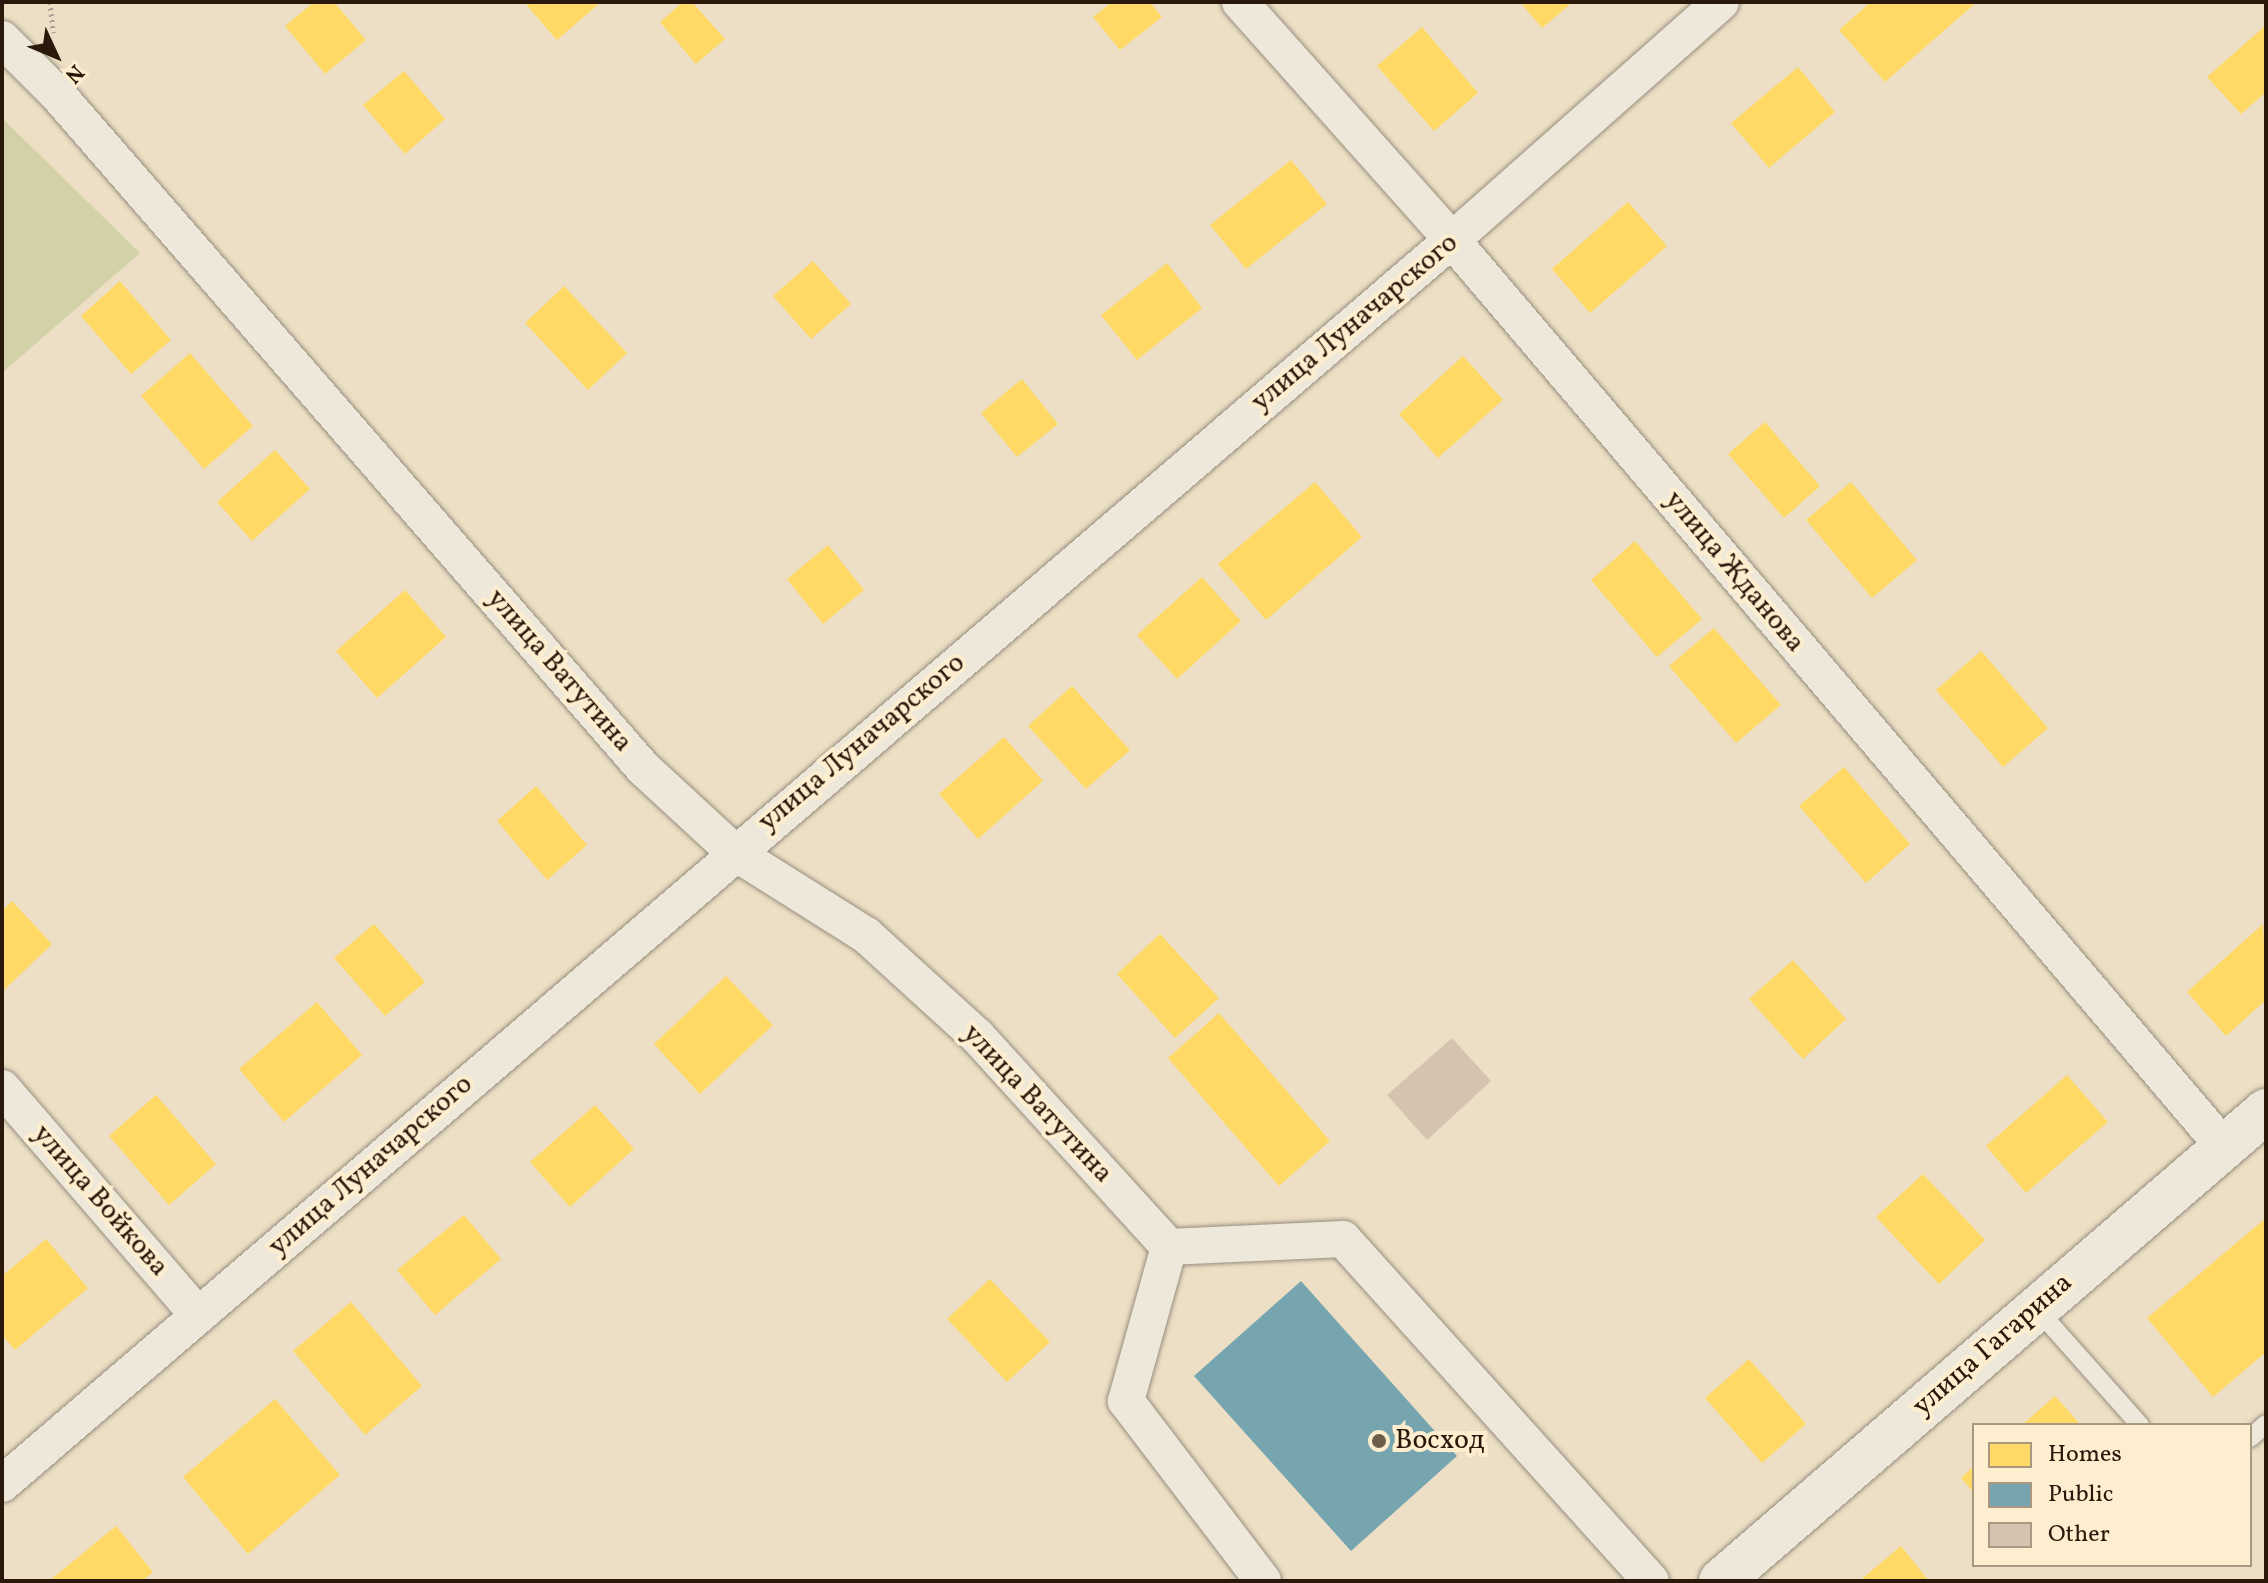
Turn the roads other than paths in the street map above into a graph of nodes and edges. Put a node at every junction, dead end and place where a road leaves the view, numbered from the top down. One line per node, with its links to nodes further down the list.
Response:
1 (1240, 2): 4 (street, улица Жданова)
2 (1721, 2): 4 (street, улица Луначарского)
3 (2, 39): 5 (street, улица Ватутина)
4 (1452, 240): 5 (street, улица Луначарского); 8 (street, улица Жданова)
5 (734, 852): 9 (street, улица Ватутина); 11 (street, улица Луначарского)
6 (2, 1088): 11 (street, улица Войкова)
7 (2266, 1111): 8 (street, улица Гагарина)
8 (2223, 1146): 10 (street, улица Гагарина)
9 (1169, 1247): 14 (street); 15 (street)
10 (2036, 1308): 12 (lane); 16 (street, улица Гагарина)
11 (198, 1315): 13 (street, улица Луначарского)
12 (2138, 1423)
13 (2, 1484)
14 (1263, 1581)
15 (1651, 1581)
16 (1721, 1581)

